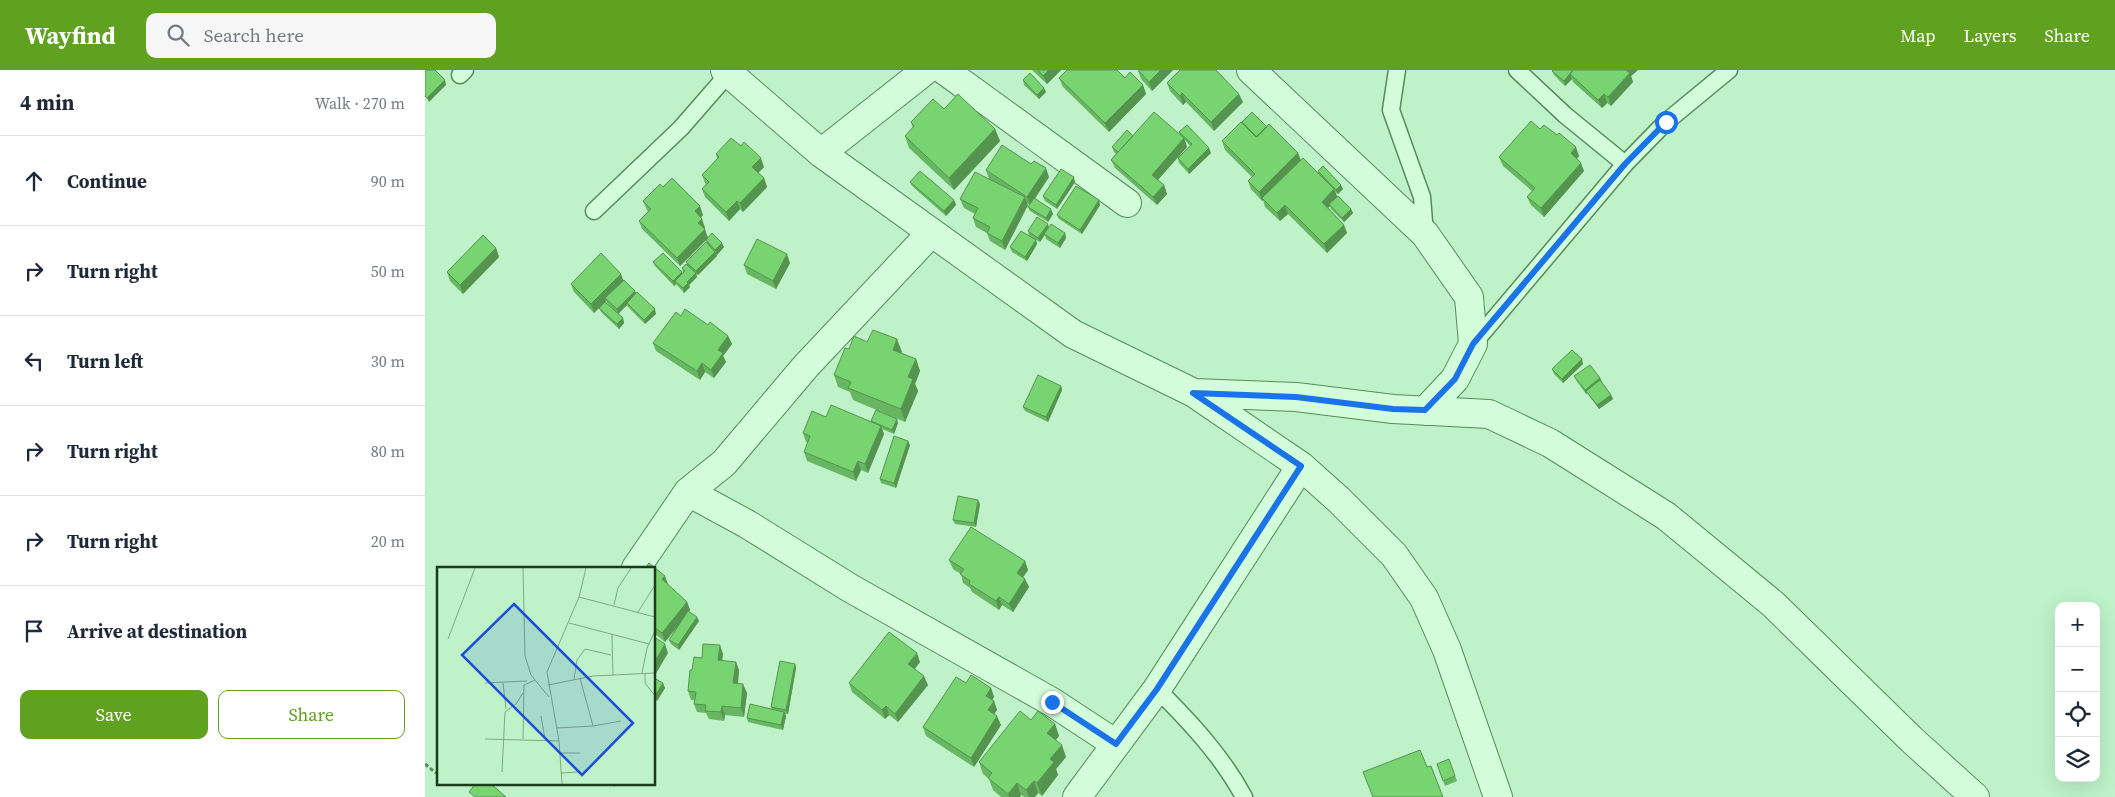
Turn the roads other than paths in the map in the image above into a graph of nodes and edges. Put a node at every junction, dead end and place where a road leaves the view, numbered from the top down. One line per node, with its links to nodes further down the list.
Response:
1 (926, 70): 8 (street)
2 (944, 70): 10 (street)
3 (1251, 70): 13 (street)
4 (1397, 70): 13 (lane)
5 (1517, 70): 9 (lane)
6 (1729, 70): 9 (lane)
7 (727, 72): 8 (street); 11 (lane)
8 (821, 153): 12 (street)
9 (1625, 164): 14 (lane)
10 (1127, 203)
11 (594, 210)
12 (931, 233): 15 (street); 18 (street)
13 (1425, 234): 14 (street)
14 (1473, 344): 16 (street)
15 (1193, 393): 16 (street); 17 (street)
16 (1425, 410): 25 (street)
17 (1301, 466): 20 (street); 24 (street)
18 (688, 492): 19 (street); 21 (street)
19 (637, 567)
20 (1157, 689): 21 (street); 23 (lane)
21 (1116, 744): 22 (street)
22 (1077, 797)
23 (1244, 797)
24 (1498, 797)
25 (1975, 797)

